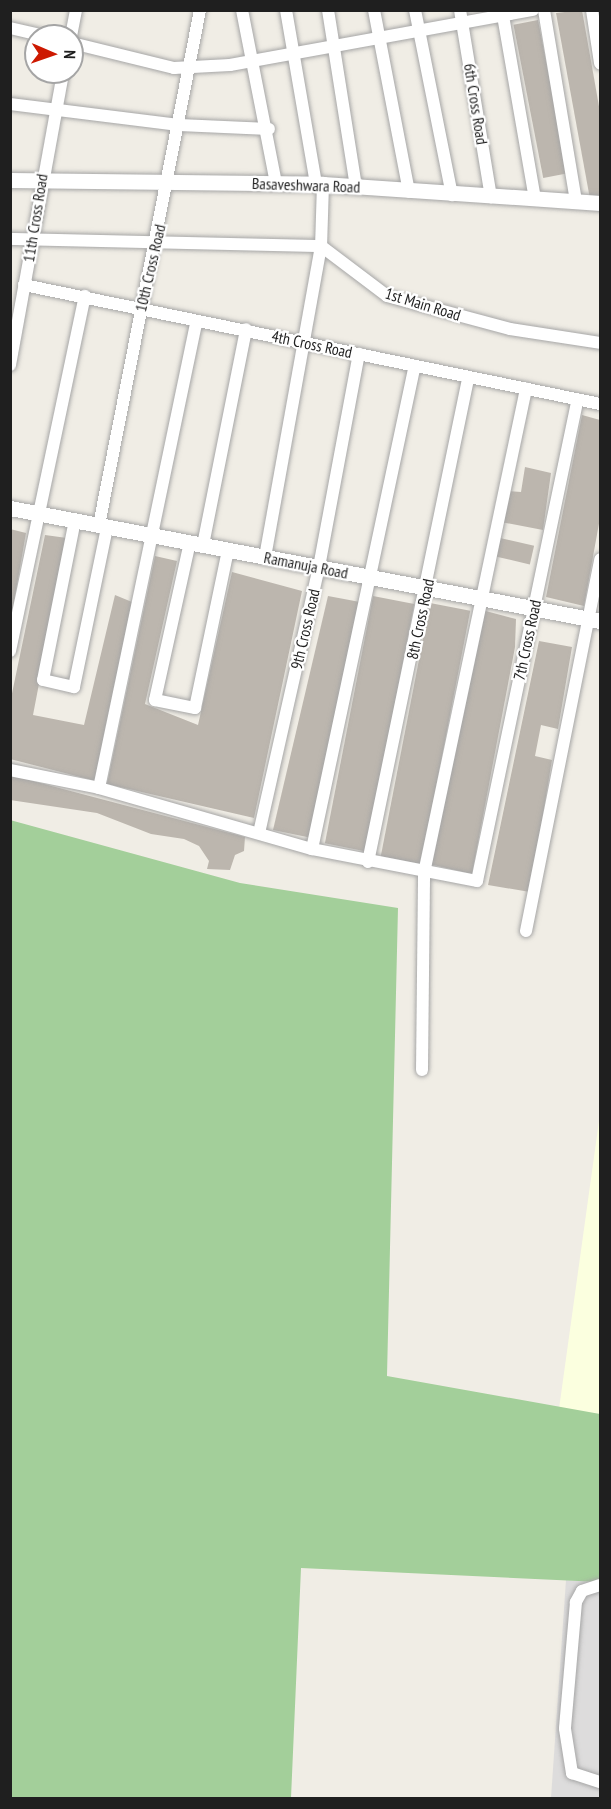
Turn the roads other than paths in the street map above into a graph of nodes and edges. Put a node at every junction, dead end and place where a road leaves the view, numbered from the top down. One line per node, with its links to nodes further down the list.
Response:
1 (200, 10): 20 (street, 10th Cross Road)
2 (242, 10): 18 (street)
3 (286, 10): 17 (street)
4 (328, 10): 16 (street)
5 (374, 10): 14 (street)
6 (416, 10): 13 (street)
7 (460, 10): 12 (street, 6th Cross Road)
8 (533, 10): 11 (street)
9 (544, 10): 36 (street)
10 (592, 10): 19 (street)
11 (503, 14): 12 (street); 35 (street)
12 (463, 24): 13 (street); 34 (street, 6th Cross Road)
13 (420, 32): 14 (street); 33 (street)
14 (379, 39): 16 (street); 32 (street)
15 (84, 46): 20 (street)
16 (335, 46): 17 (street); 31 (street)
17 (294, 54): 18 (street); 30 (street)
18 (255, 61): 20 (street); 25 (street)
19 (600, 63)
20 (189, 68): 24 (street, 10th Cross Road)
21 (60, 84): 23 (street, 11th Cross Road)
22 (10, 104): 23 (street)
23 (55, 109): 24 (street); 27 (street, 11th Cross Road)
24 (178, 125): 25 (street); 28 (street, 10th Cross Road)
25 (269, 129): 29 (street)
26 (10, 180): 27 (street, Basaveshwara Road)
27 (40, 181): 28 (street, Basaveshwara Road); 39 (street, 11th Cross Road)
28 (168, 181): 29 (street, Basaveshwara Road); 40 (street, 10th Cross Road)
29 (276, 183): 30 (street, Basaveshwara Road)
30 (320, 184): 31 (street, Basaveshwara Road); 41 (street)
31 (356, 187): 32 (street, Basaveshwara Road)
32 (409, 192): 33 (street, Basaveshwara Road)
33 (452, 195): 34 (street, Basaveshwara Road)
34 (492, 197): 35 (street, Basaveshwara Road)
35 (535, 199): 36 (street, Basaveshwara Road)
36 (576, 201): 37 (street, Basaveshwara Road)
37 (600, 203)
38 (10, 239): 39 (street)
39 (31, 240): 40 (street); 42 (street, 11th Cross Road)
40 (157, 244): 41 (street); 44 (street, 10th Cross Road)
41 (321, 246): 47 (street); 48 (street, 1st Main Road)
42 (24, 285): 43 (street, 4th Cross Road); 50 (street, 11th Cross Road)
43 (86, 296): 44 (street, 4th Cross Road); 57 (street)
44 (140, 309): 45 (street, 4th Cross Road); 59 (street, 10th Cross Road)
45 (196, 322): 46 (street, 4th Cross Road); 60 (street)
46 (246, 329): 47 (street, 4th Cross Road); 61 (street)
47 (305, 342): 49 (street, 4th Cross Road); 63 (street)
48 (600, 343)
49 (359, 354): 51 (street, 4th Cross Road); 65 (street, 9th Cross Road)
50 (10, 365)
51 (415, 366): 52 (street, 4th Cross Road); 66 (street)
52 (468, 377): 53 (street, 4th Cross Road); 67 (street, 8th Cross Road)
53 (526, 389): 54 (street, 4th Cross Road); 68 (street)
54 (578, 399): 55 (street, 4th Cross Road); 69 (street, 7th Cross Road)
55 (600, 404)
56 (10, 508): 57 (street, Ramanuja Road)
57 (39, 513): 58 (street, Ramanuja Road); 71 (street)
58 (75, 520): 59 (street, Ramanuja Road); 59 (street, 10th Cross Road)
59 (103, 526): 60 (street, Ramanuja Road)
60 (152, 535): 61 (street, Ramanuja Road); 73 (street)
61 (197, 544): 62 (street, Ramanuja Road); 62 (street)
62 (228, 550): 63 (street, Ramanuja Road)
63 (264, 557): 65 (street, Ramanuja Road)
64 (600, 559): 70 (street)
65 (319, 567): 66 (street, Ramanuja Road); 74 (street, 9th Cross Road)
66 (370, 577): 67 (street, Ramanuja Road); 75 (street)
67 (427, 588): 68 (street, Ramanuja Road); 76 (street, 8th Cross Road)
68 (479, 598): 69 (street, Ramanuja Road); 77 (street)
69 (534, 609): 70 (street, Ramanuja Road); 77 (street, 7th Cross Road)
70 (595, 620): 78 (street)
71 (10, 651)
72 (10, 770): 73 (street)
73 (99, 788): 74 (street)
74 (259, 833): 75 (street)
75 (312, 849): 76 (street)
76 (369, 862): 77 (street)
77 (424, 873): 79 (street)
78 (526, 931)
79 (422, 1070)
80 (600, 1585): 81 (street)
81 (600, 1782)

